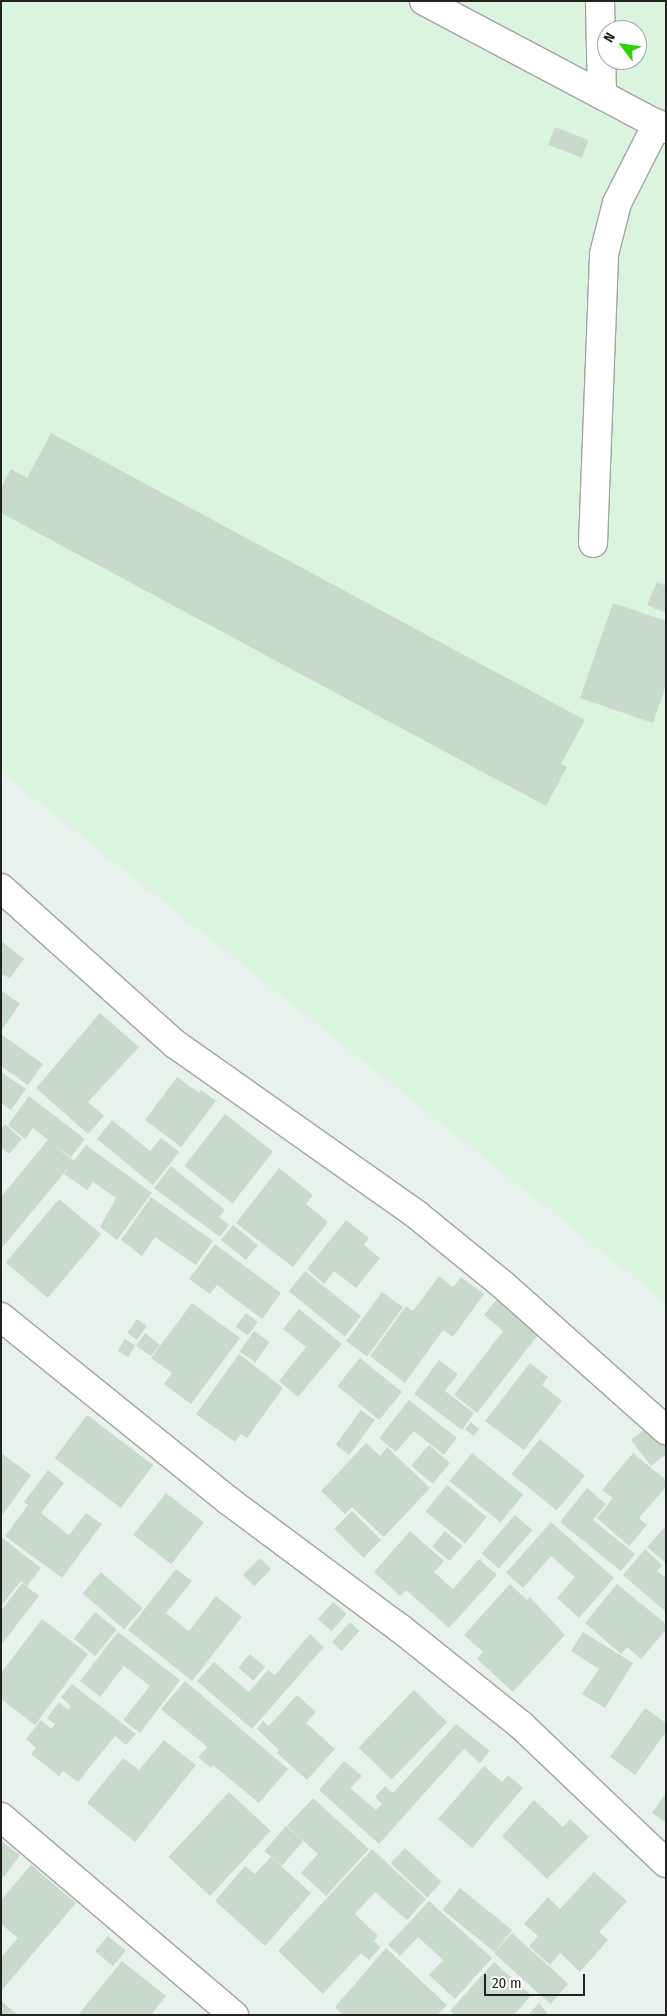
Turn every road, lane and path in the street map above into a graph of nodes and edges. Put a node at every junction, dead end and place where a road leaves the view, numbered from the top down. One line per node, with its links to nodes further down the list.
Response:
1 (424, 1): 3 (street)
2 (600, 1): 3 (street)
3 (602, 92): 4 (street)
4 (662, 126): 5 (street)
5 (593, 543)
6 (1, 888): 8 (street)
7 (1, 1317): 10 (street)
8 (666, 1430)
9 (1, 1817): 11 (street)
10 (666, 1863)
11 (234, 2015)

